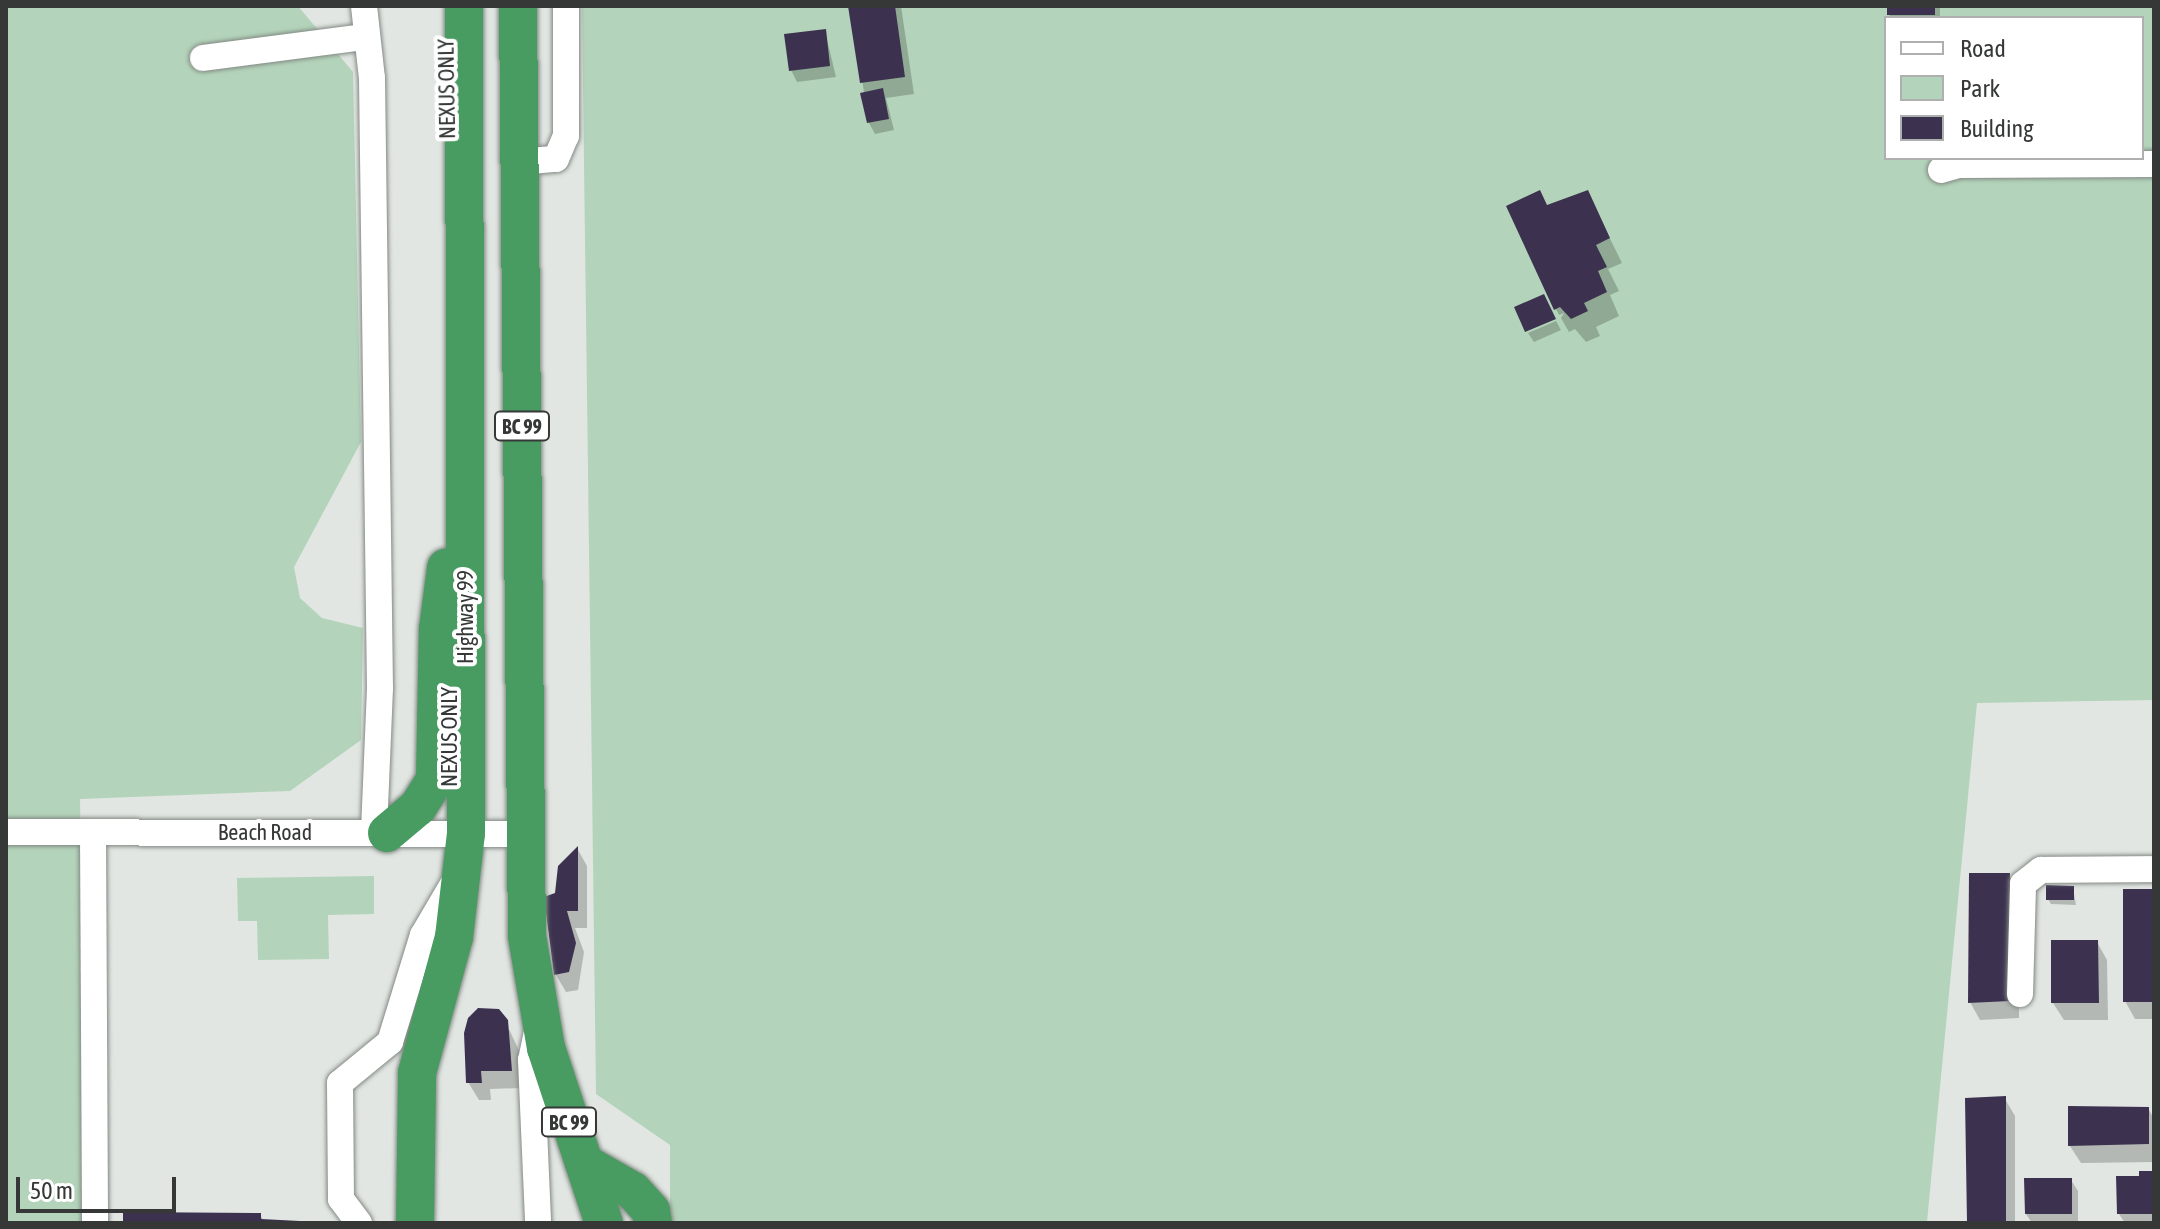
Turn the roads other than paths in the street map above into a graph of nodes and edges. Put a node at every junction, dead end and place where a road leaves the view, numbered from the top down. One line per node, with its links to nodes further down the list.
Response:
1 (364, 6): 6 (street)
2 (446, 6): 12 (street, NEXUS ONLY)
3 (464, 6): 11 (highway, Highway 99 / BC 99)
4 (518, 6): 8 (highway, BC 99)
5 (566, 6): 8 (street)
6 (364, 37): 7 (street); 14 (street)
7 (203, 58)
8 (519, 162): 16 (highway, BC 99)
9 (2154, 164): 10 (street)
10 (1941, 170)
11 (466, 406): 12 (highway); 17 (highway, Highway 99 / BC 99)
12 (449, 539): 14 (highway); 17 (street, NEXUS ONLY)
13 (6, 832): 15 (street, Beach Road)
14 (380, 833): 15 (street, Beach Road); 17 (street, Beach Road)
15 (93, 834): 24 (street)
16 (525, 834): 17 (street, Beach Road); 21 (highway, BC 99)
17 (460, 844): 19 (street); 28 (highway, Highway 99 / BC 99)
18 (2154, 869): 20 (street)
19 (444, 900): 26 (street); 27 (street)
20 (2020, 994)
21 (539, 1020): 22 (highway, BC 99); 29 (street)
22 (584, 1163): 30 (highway, BC 99); 31 (highway)
23 (336, 1171): 25 (street)
24 (95, 1223)
25 (344, 1223)
26 (359, 1223)
27 (399, 1223)
28 (415, 1223)
29 (538, 1223)
30 (604, 1223)
31 (653, 1223)

